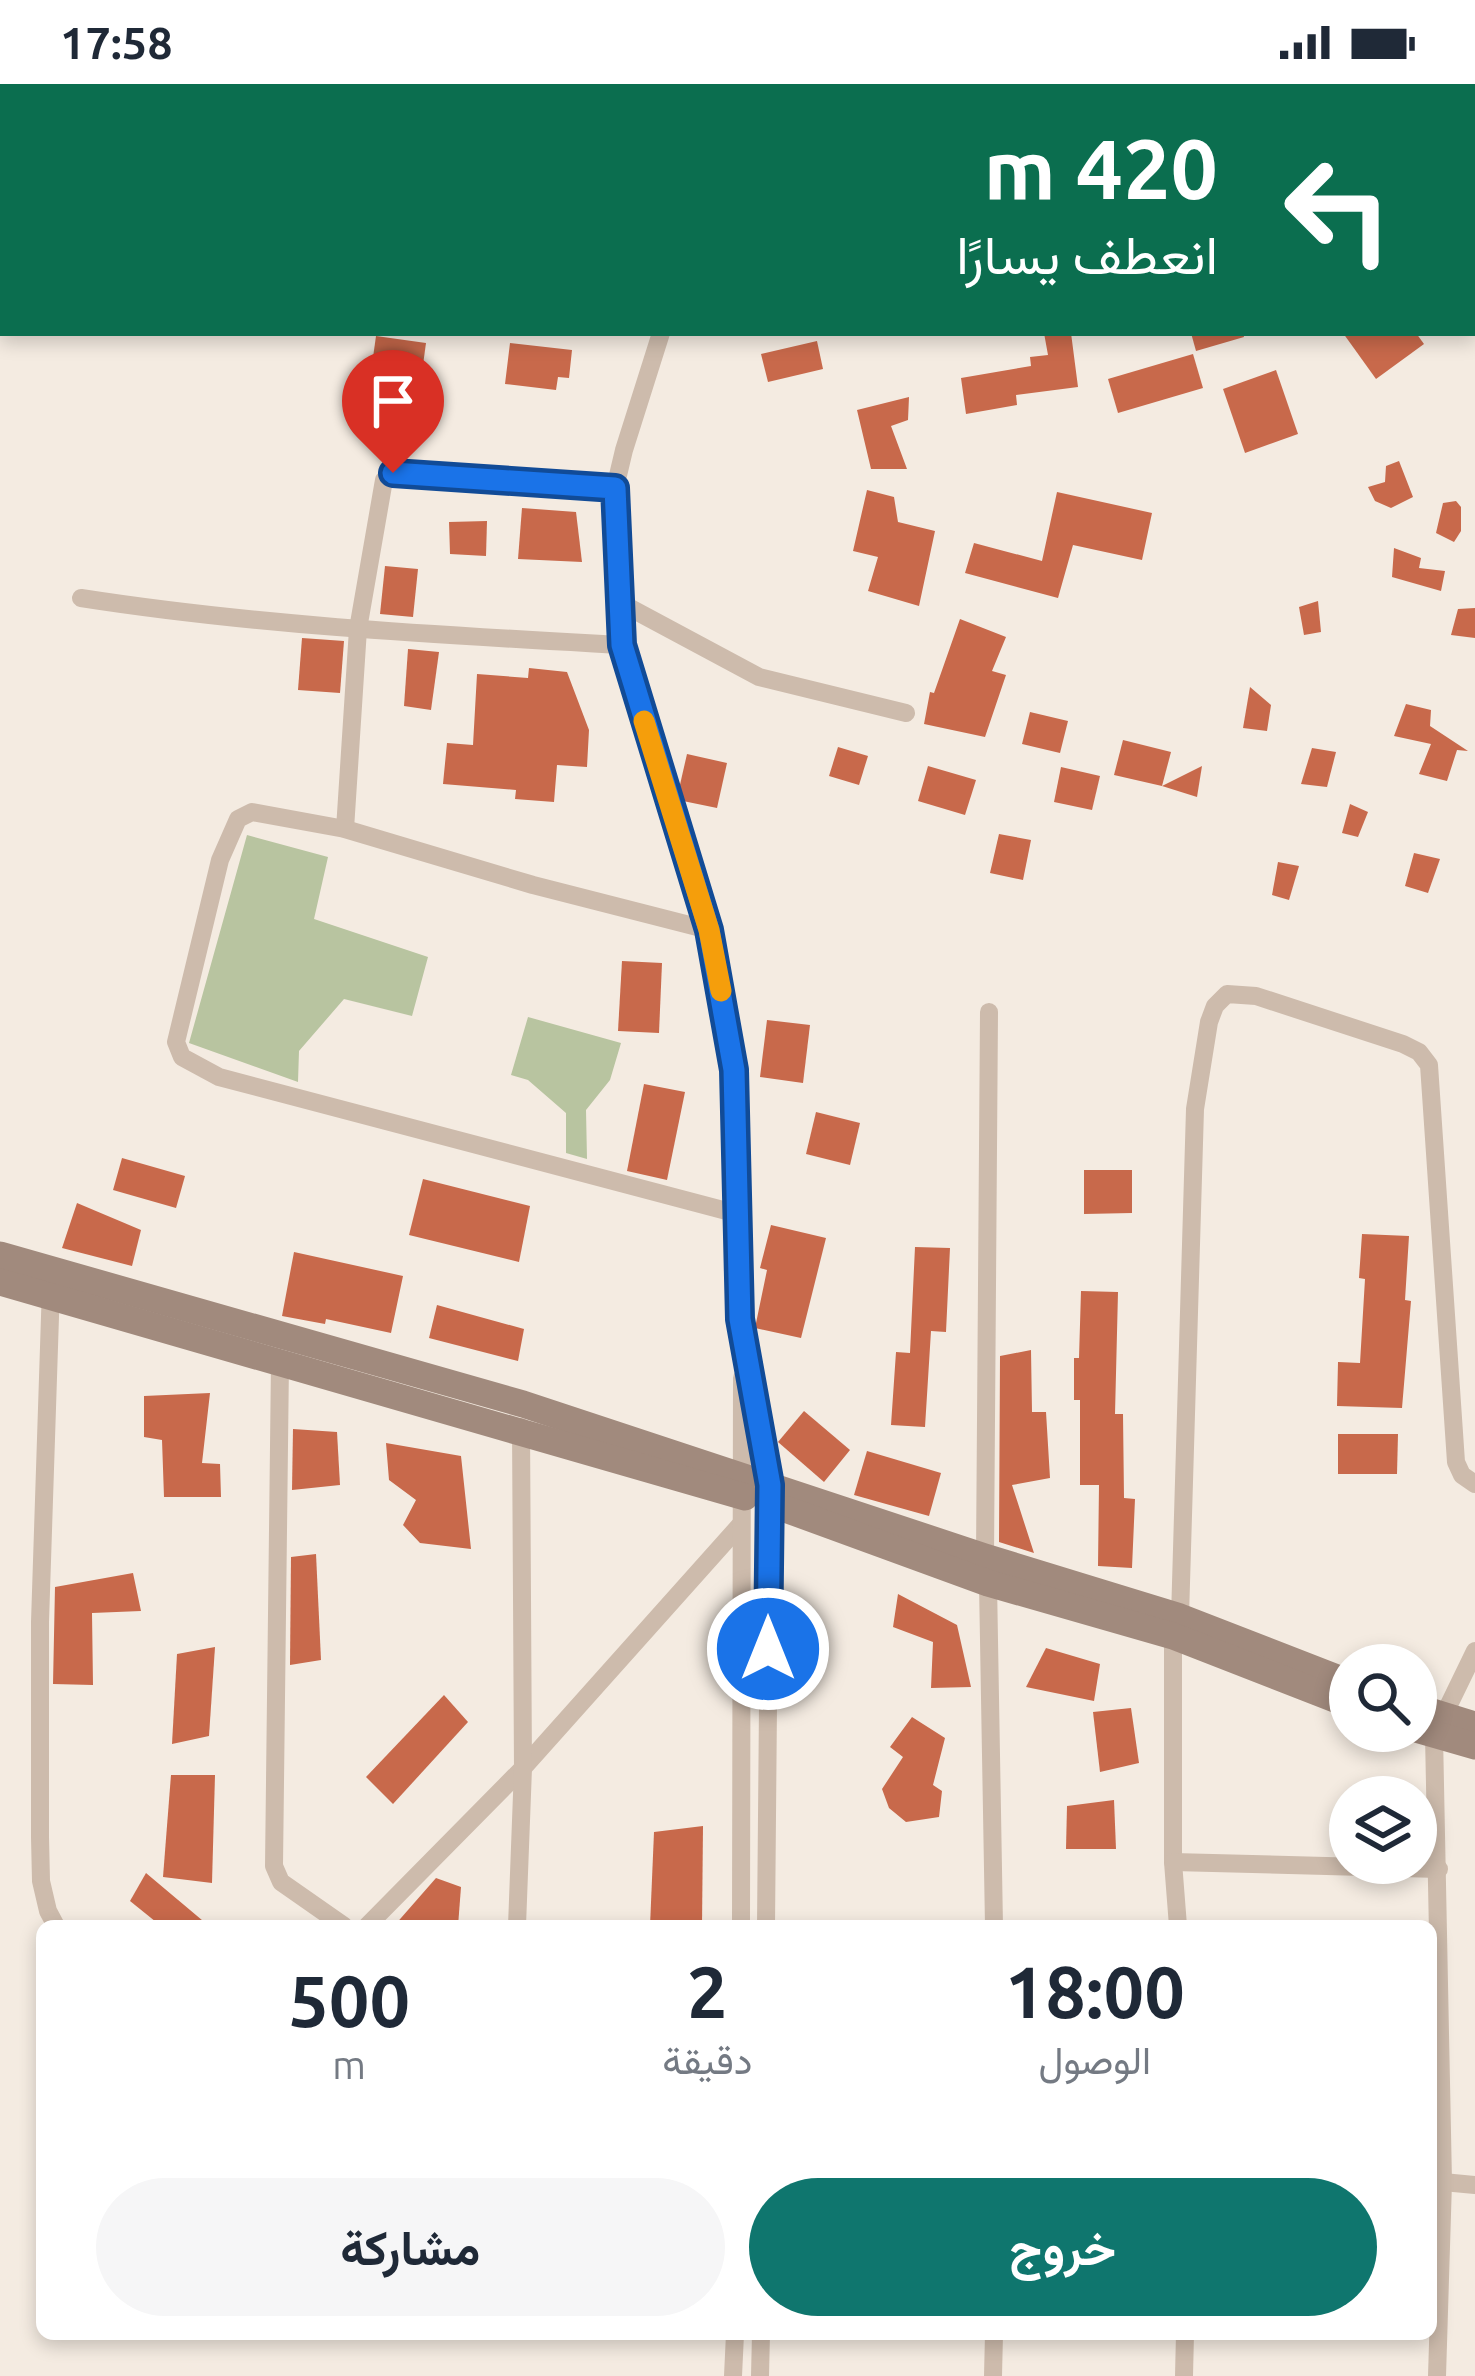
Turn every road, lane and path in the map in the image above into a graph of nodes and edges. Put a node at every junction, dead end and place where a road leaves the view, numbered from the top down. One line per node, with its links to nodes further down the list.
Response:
1 (660, 336): 2 (street)
2 (615, 488): 4 (street); 5 (street)
3 (81, 598): 5 (street)
4 (620, 602): 6 (street); 7 (street)
5 (358, 629): 6 (street); 8 (street)
6 (622, 645): 9 (street)
7 (906, 713)
8 (345, 829): 9 (street); 11 (street)
9 (709, 930): 11 (street)
10 (989, 1012): 20 (street)
11 (738, 1214): 15 (street)
12 (0, 1256): 14 (main road)
13 (0, 1282): 14 (main road)
14 (51, 1283): 16 (main road); 17 (main road); 34 (street)
15 (743, 1343): 19 (street); 19 (street)
16 (280, 1362): 17 (main road); 35 (street)
17 (522, 1417): 19 (main road); 31 (street)
18 (1475, 1484): 21 (street)
19 (753, 1497): 20 (main road); 31 (street); 38 (street); 39 (street)
20 (986, 1570): 21 (main road); 40 (street)
21 (1177, 1626): 23 (main road); 24 (main road); 32 (street)
22 (1475, 1651): 25 (street)
23 (1329, 1676)
24 (1329, 1695)
25 (1437, 1707)
26 (1437, 1723): 27 (main road)
27 (1475, 1725)
28 (1437, 1727): 29 (main road)
29 (1475, 1747)
30 (1429, 1752): 33 (street)
31 (523, 1768): 36 (street); 37 (street)
32 (1172, 1862): 33 (street); 41 (street)
33 (1439, 1869): 42 (street)
34 (53, 1920)
35 (335, 1920)
36 (373, 1920)
37 (517, 1920)
38 (741, 1920)
39 (766, 1920)
40 (994, 1920)
41 (1177, 1920)
42 (1443, 2182): 43 (street); 44 (street)
43 (1475, 2185)
44 (1437, 2248)
45 (735, 2340): 50 (street)
46 (761, 2340): 51 (street)
47 (994, 2340): 52 (street)
48 (1185, 2340): 53 (street)
49 (1436, 2340): 54 (street)
50 (733, 2376)
51 (760, 2376)
52 (993, 2376)
53 (1184, 2376)
54 (1437, 2376)

